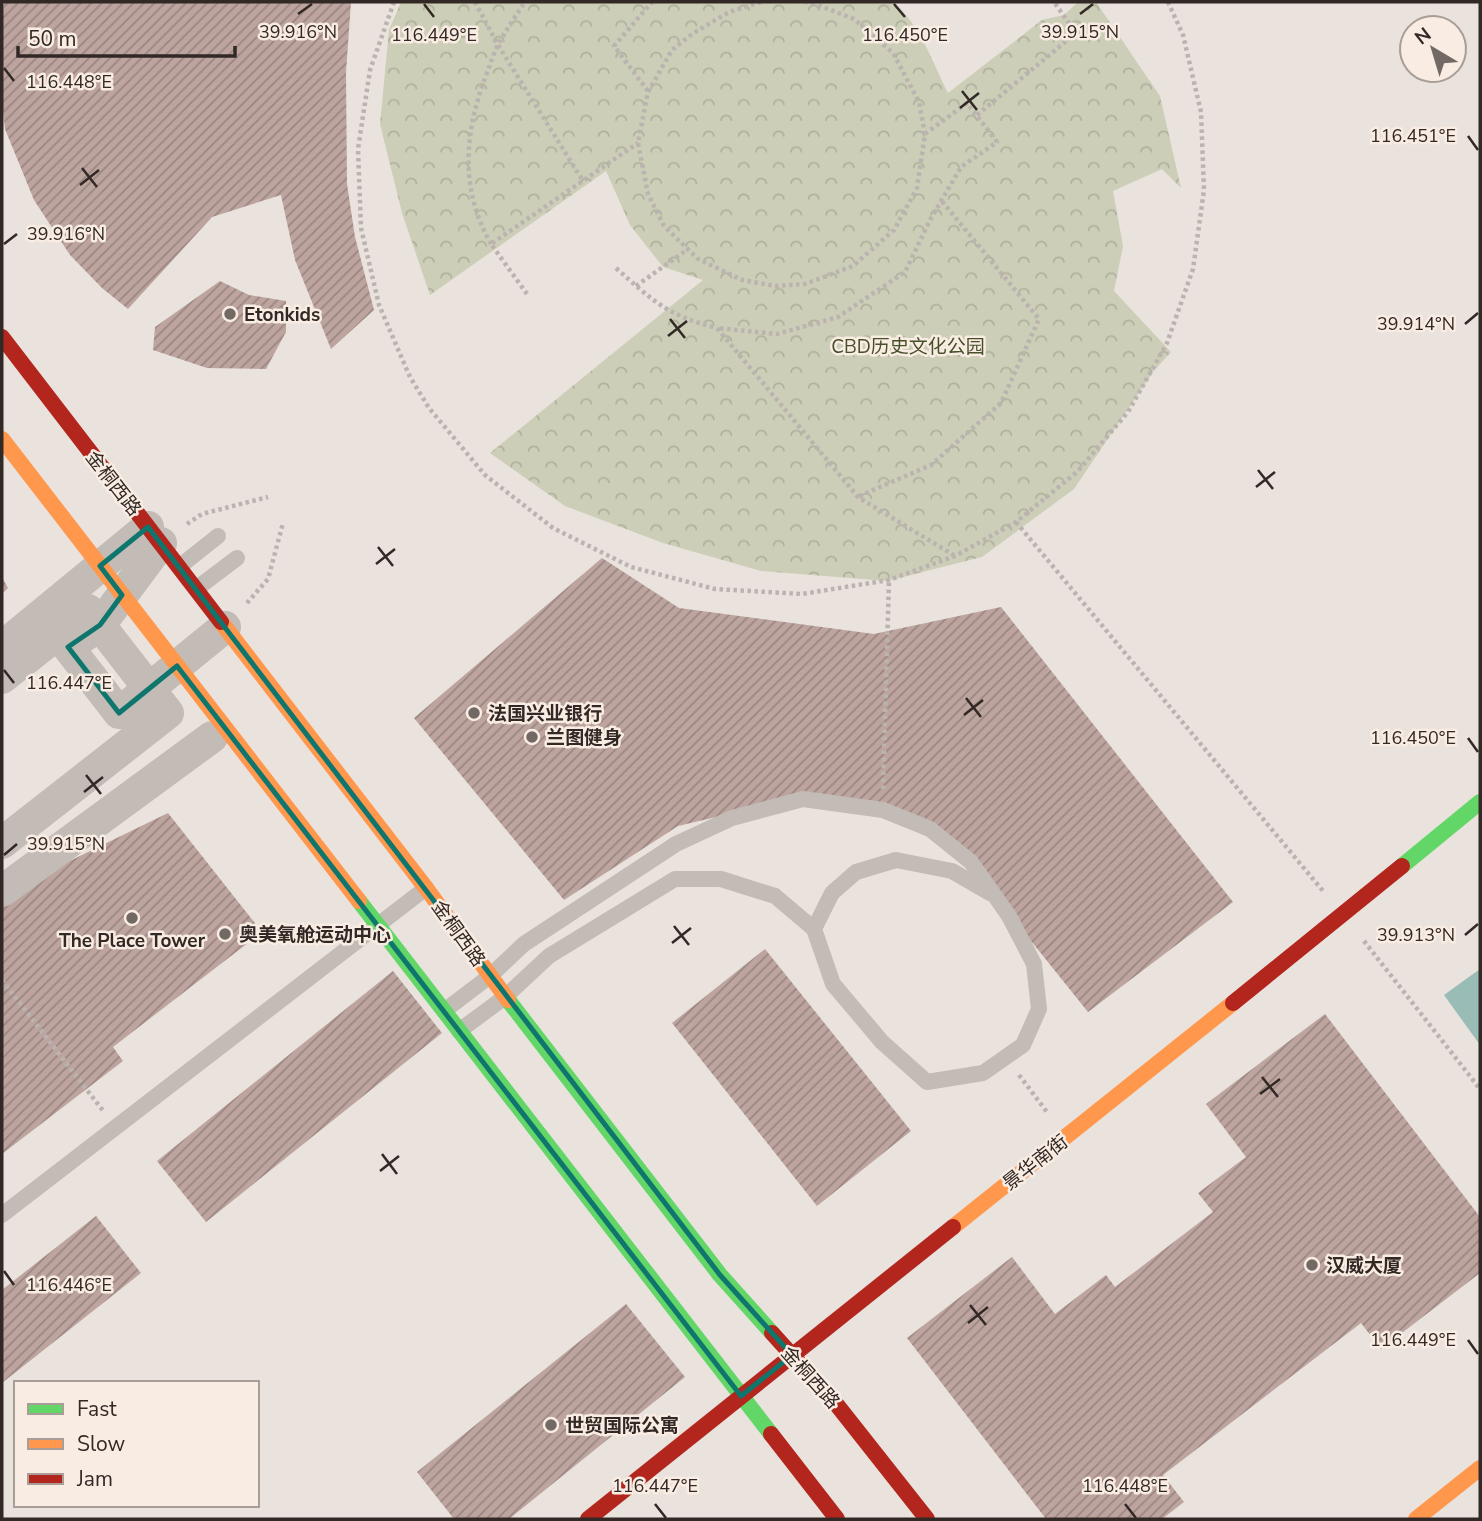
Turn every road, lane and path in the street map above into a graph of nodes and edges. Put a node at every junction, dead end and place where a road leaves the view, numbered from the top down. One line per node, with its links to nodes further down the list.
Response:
1 (394, 2): 32 (path)
2 (475, 2): 9 (path)
3 (525, 2): 9 (path)
4 (652, 2): 10 (path)
5 (761, 2): 10 (path)
6 (802, 2): 12 (path)
7 (1054, 2): 11 (path)
8 (1168, 2): 25 (path)
9 (498, 45): 14 (path); 16 (path)
10 (648, 92): 13 (path)
11 (977, 116): 12 (path); 15 (path)
12 (925, 134): 17 (path)
13 (638, 142): 14 (path); 17 (path)
14 (583, 181): 16 (path)
15 (942, 200): 21 (path); 24 (path)
16 (491, 244): 20 (path)
17 (688, 248): 19 (path)
18 (616, 268): 19 (path)
19 (636, 286): 21 (path)
20 (527, 294)
21 (718, 328): 24 (path)
22 (6, 351): 28 (main road, 金桐西路)
23 (2, 439): 31 (main road)
24 (858, 497): 29 (path)
25 (1016, 522): 29 (path); 48 (path)
26 (282, 523): 36 (path)
27 (218, 536): 28 (lane)
28 (162, 546): 31 (street); 33 (main road, 金桐西路); 34 (street)
29 (955, 556): 32 (path)
30 (237, 558): 33 (lane)
31 (100, 566): 34 (main road); 37 (street)
32 (889, 580): 43 (path)
33 (196, 589): 36 (main road, 金桐西路)
34 (122, 595): 35 (street); 38 (main road)
35 (100, 625): 39 (street); 40 (street)
36 (225, 627): 38 (street); 45 (main road, 金桐西路)
37 (2, 647)
38 (177, 666): 40 (street); 49 (main road)
39 (2, 678)
40 (149, 688): 44 (street)
41 (212, 737): 46 (street)
42 (1480, 802): 48 (main road, 景华南街)
43 (883, 810): 47 (lane); 51 (lane)
44 (2, 842)
45 (426, 888): 49 (lane); 51 (main road, 金桐西路)
46 (2, 891)
47 (995, 896): 50 (lane); 56 (lane)
48 (1343, 915): 57 (path); 59 (main road, 景华南街)
49 (378, 925): 54 (main road); 58 (lane)
50 (814, 929): 53 (lane); 56 (lane)
51 (490, 976): 53 (main road, 金桐西路); 54 (lane)
52 (2, 980): 58 (path)
53 (505, 997): 55 (lane); 61 (main road, 金桐西路)
54 (444, 1011): 55 (main road)
55 (459, 1031): 62 (main road)
56 (1005, 1057): 59 (path)
57 (1480, 1089)
58 (115, 1127): 60 (lane)
59 (1066, 1137): 61 (main road, 景华南街)
60 (2, 1215)
61 (792, 1355): 62 (main road, 景华南街); 66 (main road, 金桐西路)
62 (741, 1396): 64 (main road, 景华南街); 65 (main road)
63 (1480, 1468): 67 (main road)
64 (588, 1519)
65 (837, 1519)
66 (927, 1519)
67 (1416, 1519)

